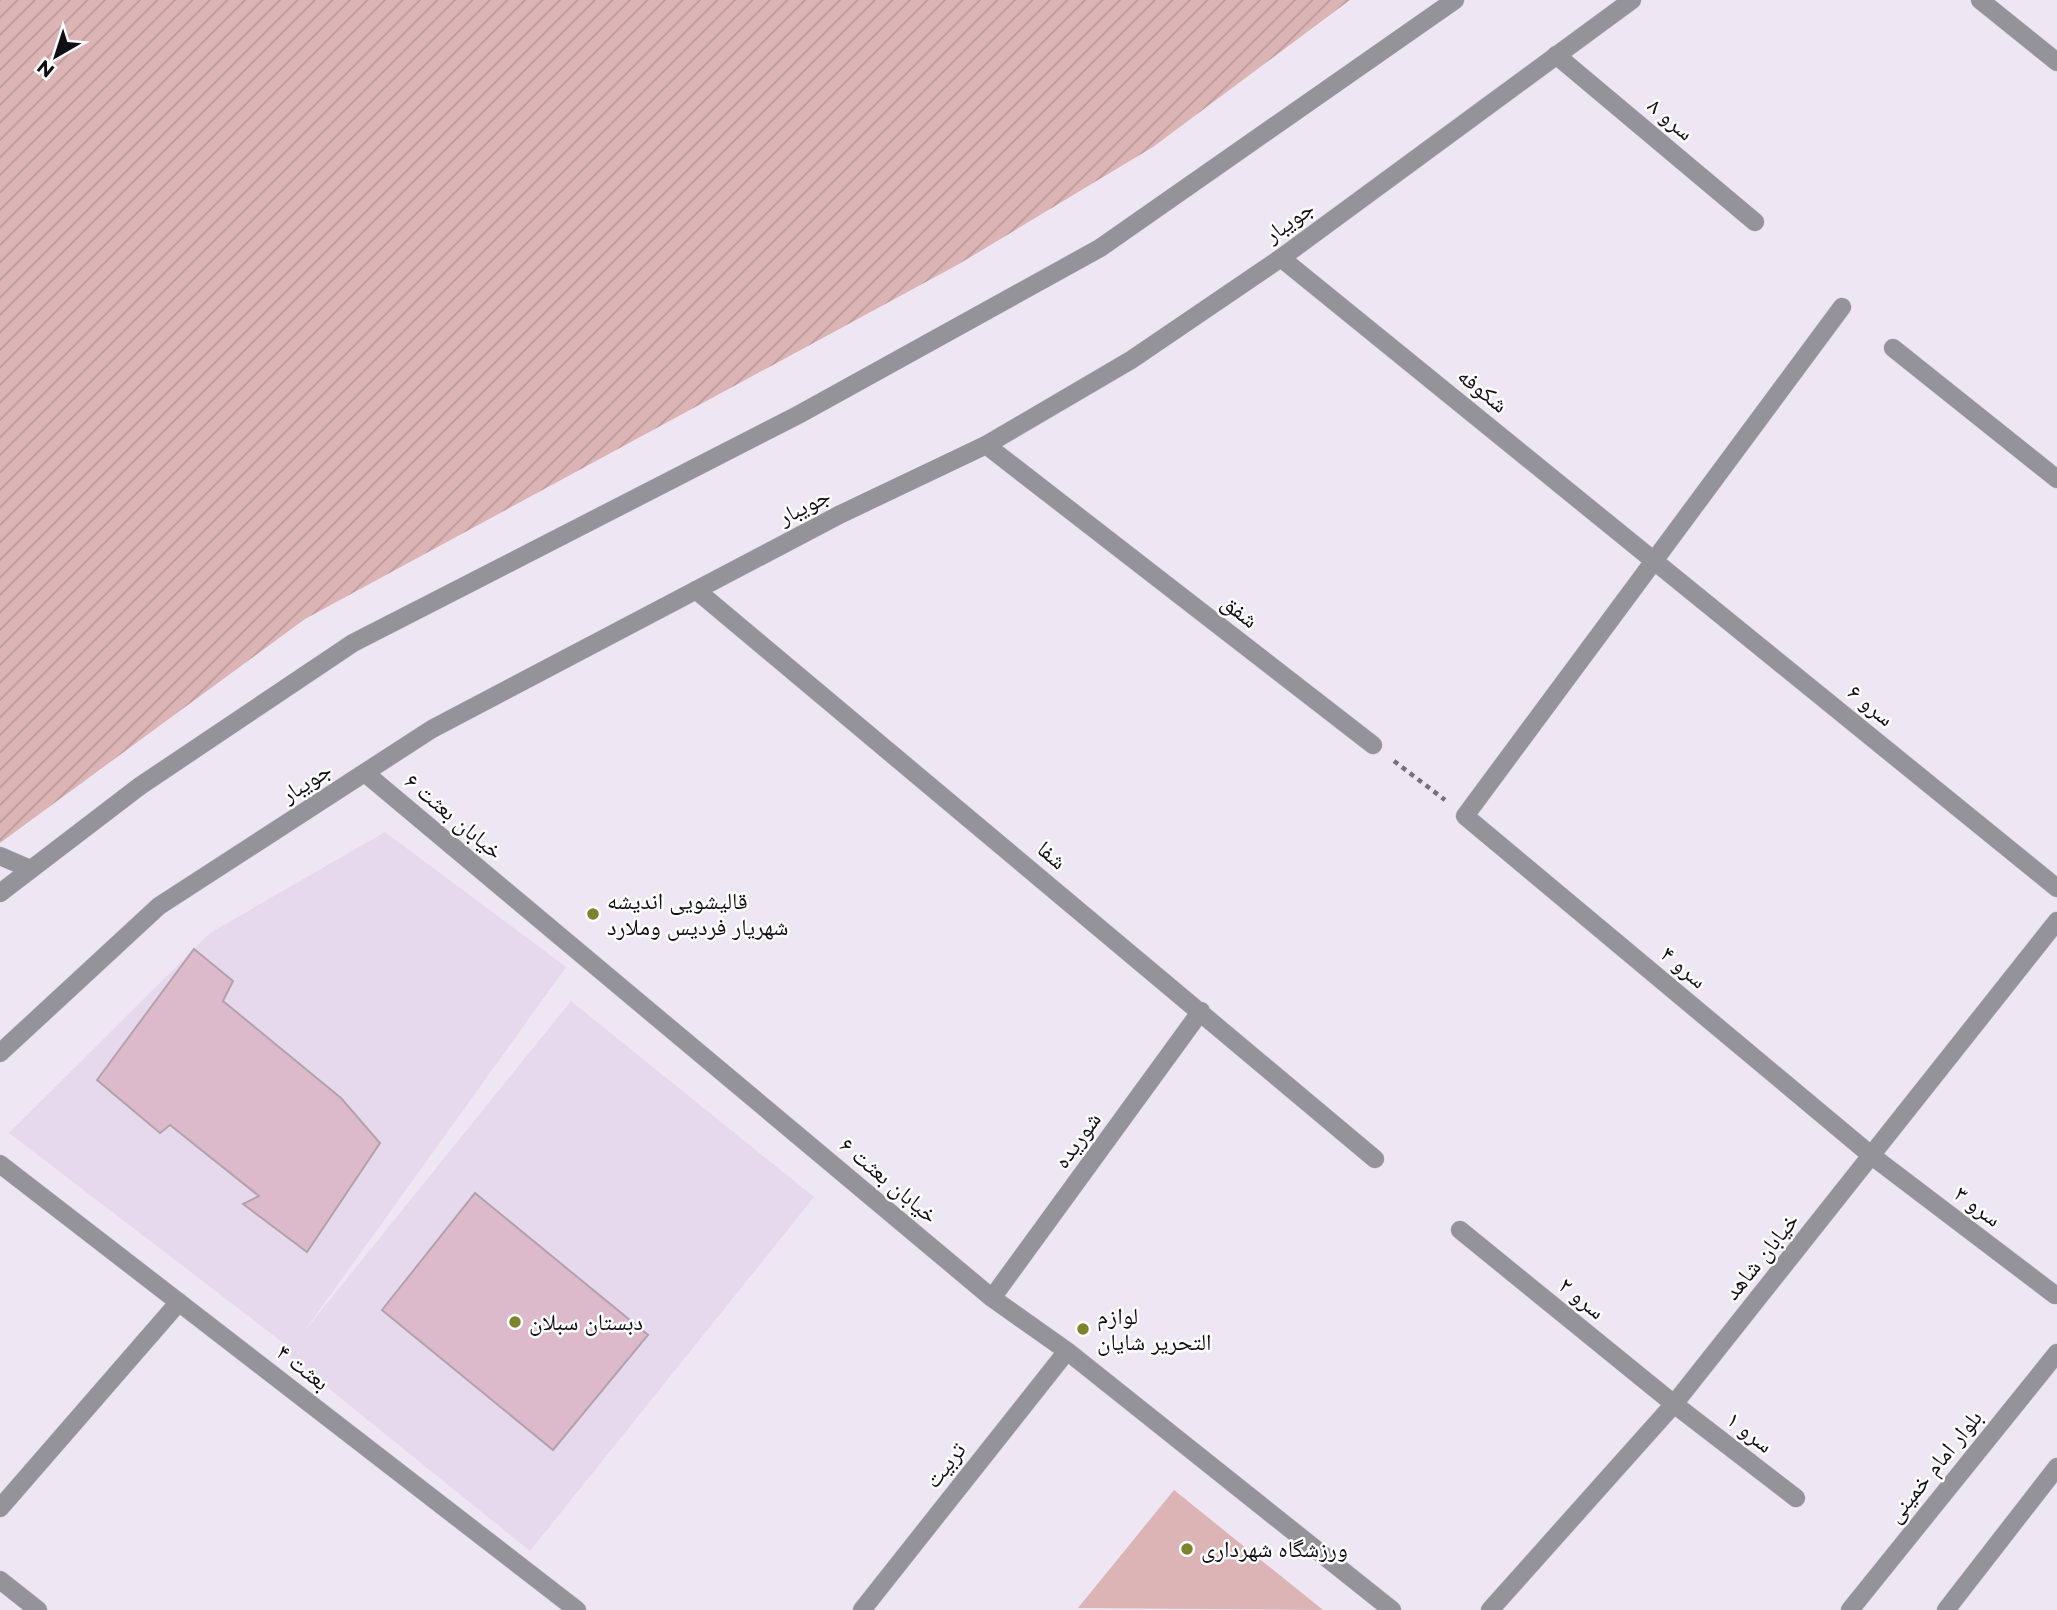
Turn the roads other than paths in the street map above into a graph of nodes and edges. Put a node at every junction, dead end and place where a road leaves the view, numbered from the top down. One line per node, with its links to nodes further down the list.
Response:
1 (1455, 0): 17 (street)
2 (1632, 0): 4 (street, جویبار)
3 (1980, 0): 5 (street)
4 (1556, 55): 6 (street, سرو ۸); 7 (street, جویبار)
5 (2057, 62)
6 (1755, 222)
7 (1281, 258): 10 (street, جویبار); 12 (street, شکوفه)
8 (1842, 307): 12 (street)
9 (1893, 348): 11 (street)
10 (986, 445): 13 (street, جویبار); 14 (street, شفق)
11 (2057, 479)
12 (1654, 561): 18 (street, سرو ۶); 23 (street, سرو ۴)
13 (696, 590): 15 (street, جویبار); 21 (street, شفا)
14 (1373, 745)
15 (365, 773): 22 (street, جویبار); 28 (street, خیابان بعثت ۶)
16 (0, 856): 17 (street)
17 (30, 869): 19 (street)
18 (2057, 888)
19 (0, 892)
20 (2057, 921): 23 (street, خیابان شاهد)
21 (1201, 1011): 24 (street, شفا); 28 (street, شوریده)
22 (0, 1053)
23 (1872, 1156): 27 (street, سرو ۳); 32 (street, خیابان شاهد)
24 (1375, 1159)
25 (0, 1164): 29 (street, بعثت ۴)
26 (1460, 1230): 32 (street, سرو ۲)
27 (2055, 1295)
28 (992, 1298): 30 (street, خیابان بعثت ۶)
29 (179, 1302): 35 (street); 38 (street, بعثت ۴)
30 (1067, 1351): 39 (street, تربیت); 40 (street, خیابان بعثت ۶)
31 (2057, 1353): 42 (street, بلوار امام خمینی)
32 (1674, 1404): 34 (street, سرو ۱); 41 (street, خیابان شاهد)
33 (2057, 1467): 43 (street)
34 (1796, 1498)
35 (0, 1508)
36 (0, 1580): 37 (street)
37 (38, 1610)
38 (576, 1610)
39 (862, 1610)
40 (1392, 1610)
41 (1490, 1610)
42 (1850, 1610)
43 (1946, 1610)

